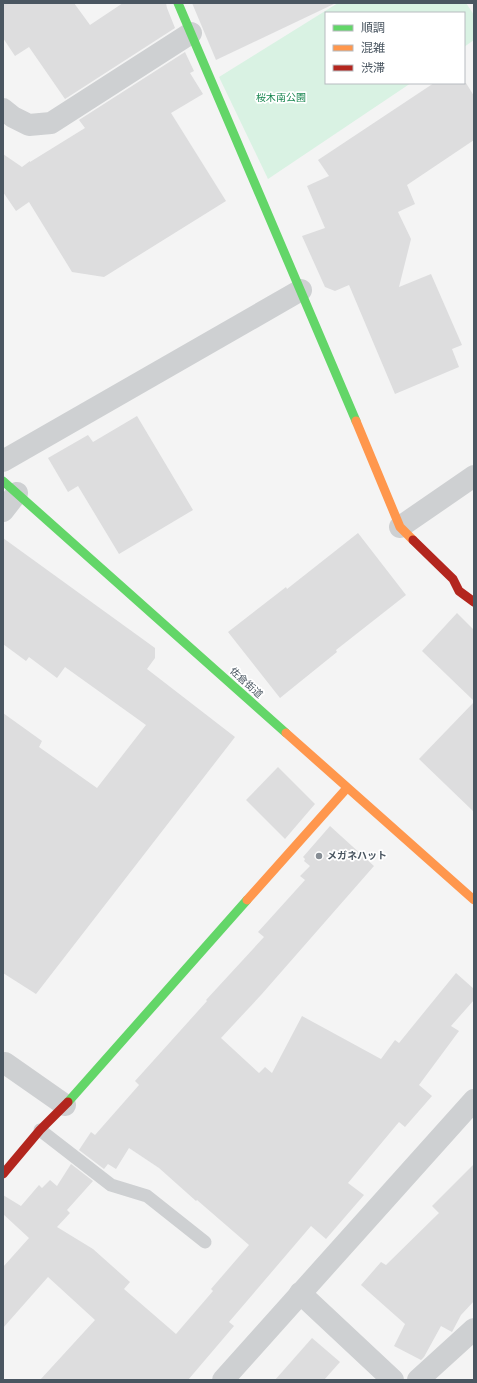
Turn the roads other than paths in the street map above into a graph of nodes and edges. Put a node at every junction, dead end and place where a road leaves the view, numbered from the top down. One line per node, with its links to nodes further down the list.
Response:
1 (178, 3): 2 (main road)
2 (191, 33): 3 (street); 4 (main road)
3 (3, 110)
4 (301, 290): 5 (street); 9 (main road)
5 (3, 461)
6 (474, 476): 9 (street)
7 (10, 487): 8 (street); 11 (main road, 佐倉街道)
8 (3, 511)
9 (400, 526): 10 (main road)
10 (474, 602)
11 (347, 788): 12 (main road, 佐倉街道); 15 (main road)
12 (474, 900)
13 (4, 1062): 15 (street)
14 (474, 1100): 19 (street)
15 (64, 1105): 16 (main road)
16 (40, 1130): 17 (main road); 18 (lane)
17 (3, 1174)
18 (205, 1242)
19 (300, 1293): 21 (street); 22 (street)
20 (474, 1329): 23 (street)
21 (223, 1380)
22 (392, 1380)
23 (418, 1380)

